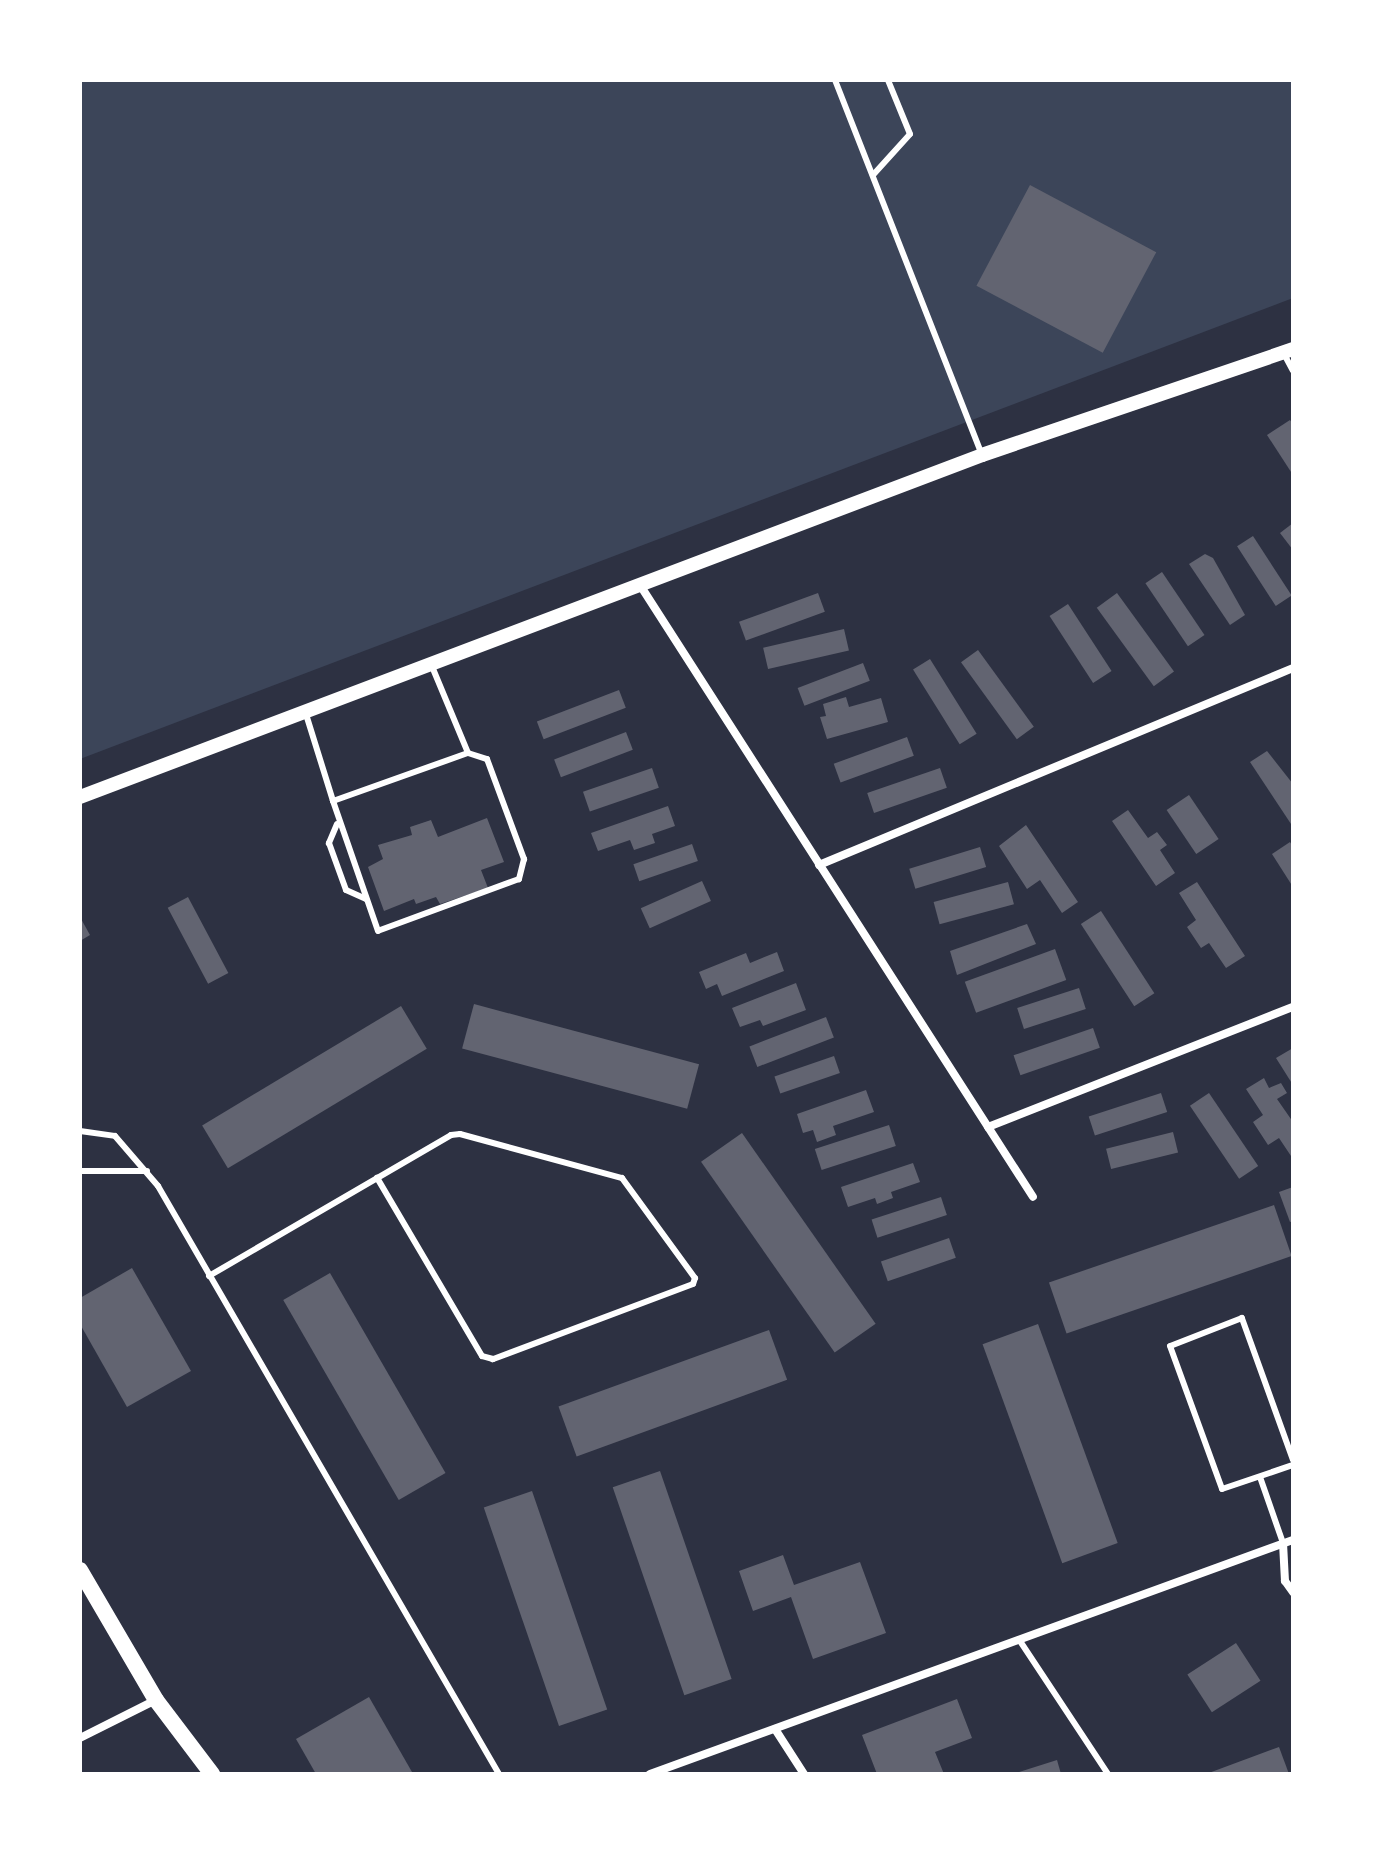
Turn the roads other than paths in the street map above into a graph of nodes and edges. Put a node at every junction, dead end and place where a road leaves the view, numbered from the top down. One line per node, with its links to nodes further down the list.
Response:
1 (835, 80): 3 (lane)
2 (888, 80): 3 (lane)
3 (873, 175): 6 (lane)
4 (1288, 350): 5 (lane); 6 (street)
5 (1293, 371)
6 (982, 455): 7 (street)
7 (640, 585): 8 (street); 15 (street)
8 (431, 664): 10 (street); 11 (lane)
9 (1293, 668): 15 (street)
10 (305, 711): 12 (street); 13 (lane)
11 (468, 753): 13 (lane); 16 (lane)
12 (80, 797)
13 (333, 801): 14 (lane)
14 (337, 823): 16 (lane); 16 (lane)
15 (819, 865): 18 (street)
16 (366, 899)
17 (1293, 1007): 18 (street)
18 (988, 1127): 23 (street)
19 (80, 1131): 21 (lane)
20 (80, 1171): 21 (lane)
21 (147, 1171): 24 (lane)
22 (377, 1178): 22 (lane); 24 (lane)
23 (1033, 1197)
24 (209, 1276): 36 (lane)
25 (1293, 1462): 26 (lane); 26 (lane)
26 (1260, 1477): 28 (lane)
27 (1293, 1540): 28 (street)
28 (1283, 1543): 30 (street); 31 (street)
29 (80, 1570): 32 (main road)
30 (1293, 1592)
31 (1020, 1641): 33 (street); 39 (lane)
32 (156, 1700): 34 (street); 35 (main road)
33 (775, 1729): 37 (street); 38 (street)
34 (80, 1738)
35 (212, 1774)
36 (499, 1774)
37 (650, 1774)
38 (804, 1774)
39 (1108, 1774)

